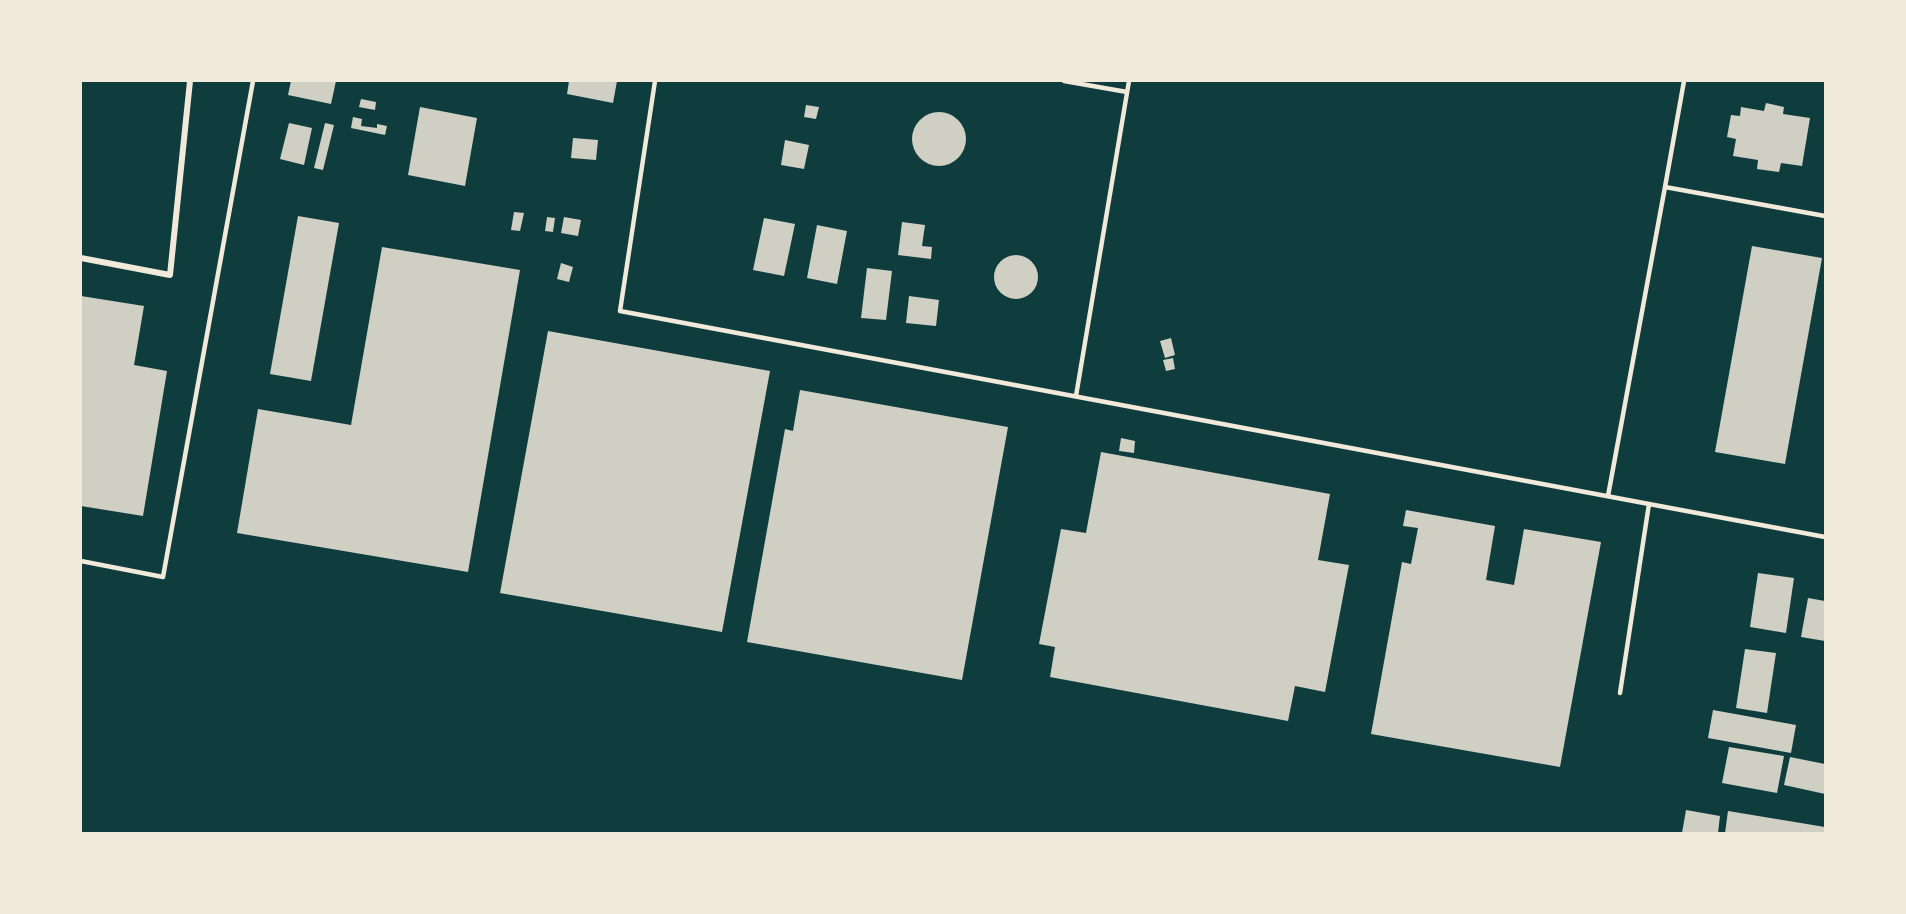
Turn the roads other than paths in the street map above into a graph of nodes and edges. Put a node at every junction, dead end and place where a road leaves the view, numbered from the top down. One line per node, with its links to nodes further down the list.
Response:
1 (190, 81): 10 (street)
2 (253, 81): 15 (lane)
3 (655, 81): 11 (lane)
4 (1064, 81): 7 (lane)
5 (1129, 81): 7 (lane)
6 (1684, 81): 8 (lane)
7 (1127, 92): 11 (lane)
8 (1665, 187): 9 (lane); 12 (lane)
9 (1825, 216)
10 (81, 258)
11 (1076, 396): 12 (lane)
12 (1608, 496): 13 (lane)
13 (1649, 504): 14 (lane); 16 (lane)
14 (1825, 537)
15 (81, 561)
16 (1620, 693)

